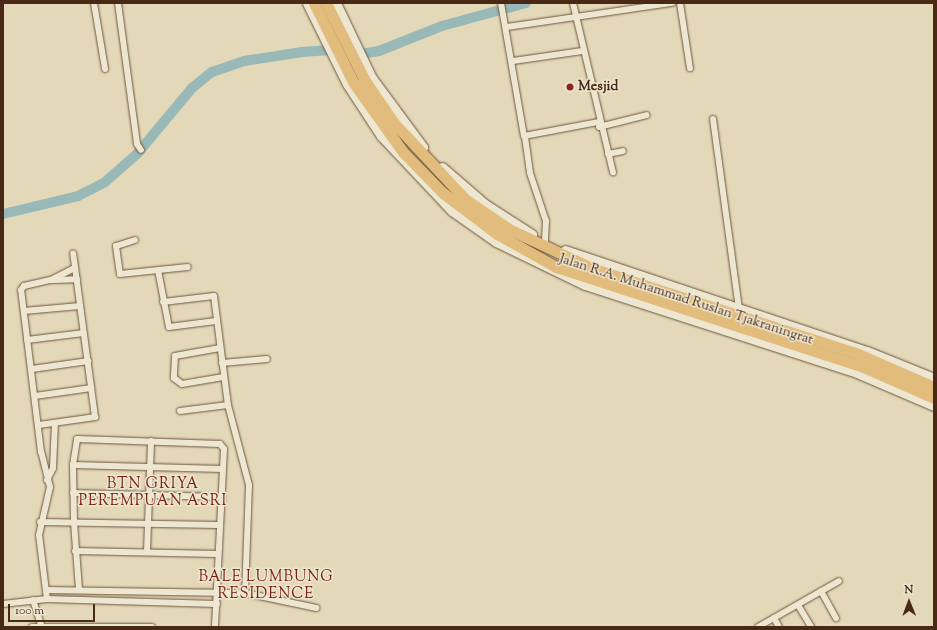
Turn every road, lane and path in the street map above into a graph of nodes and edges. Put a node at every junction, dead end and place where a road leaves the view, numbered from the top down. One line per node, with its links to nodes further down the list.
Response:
1 (94, 3): 17 (street)
2 (118, 3): 23 (street)
3 (308, 3): 13 (street, Jalan R.A. Muhammad Ruslan Tjakraningrat)
4 (314, 3): 13 (highway, Jalan R.A. Muhammad Ruslan Tjakraningrat)
5 (326, 3): 13 (highway, Jalan R.A. Muhammad Ruslan Tjakraningrat)
6 (336, 3): 28 (street, Jalan R.A. Muhammad Ruslan Tjakraningrat)
7 (573, 3): 11 (street)
8 (672, 3): 11 (street)
9 (680, 3): 16 (street)
10 (503, 7): 12 (street)
11 (574, 16): 12 (street); 14 (street)
12 (507, 27): 15 (street)
13 (338, 50): 18 (highway, Jalan R.A. Muhammad Ruslan Tjakraningrat); 49 (highway, Jalan R.A. Muhammad Ruslan Tjakraningrat)
14 (582, 51): 15 (street); 21 (street)
15 (513, 61): 22 (street)
16 (690, 68)
17 (105, 69)
18 (350, 83): 52 (highway, Jalan R.A. Muhammad Ruslan Tjakraningrat); 54 (street, Jalan R.A. Muhammad Ruslan Tjakraningrat)
19 (647, 115): 21 (street)
20 (713, 119): 37 (street)
21 (599, 125): 22 (street); 25 (street)
22 (525, 137): 28 (street)
23 (141, 150)
24 (623, 150): 25 (street)
25 (608, 154): 26 (street)
26 (613, 172)
27 (135, 240): 32 (street)
28 (545, 241): 37 (street, Jalan R.A. Muhammad Ruslan Tjakraningrat)
29 (73, 253): 31 (street)
30 (188, 266): 32 (street)
31 (75, 268): 33 (street); 34 (street)
32 (158, 270): 35 (street)
33 (77, 279): 34 (street); 36 (street)
34 (50, 280): 38 (street)
35 (163, 302): 39 (street); 39 (street)
36 (80, 306): 38 (street); 40 (street)
37 (739, 309): 48 (street, Jalan R.A. Muhammad Ruslan Tjakraningrat)
38 (24, 311): 41 (street)
39 (216, 321): 42 (street)
40 (84, 333): 41 (street); 44 (street)
41 (27, 340): 46 (street)
42 (220, 348): 45 (street); 47 (street)
43 (267, 359): 45 (street)
44 (88, 361): 46 (street); 50 (street)
45 (222, 364): 47 (street)
46 (32, 369): 51 (street)
47 (223, 378): 53 (street)
48 (934, 378)
49 (934, 387)
50 (91, 388): 51 (street); 56 (street)
51 (35, 396): 57 (street)
52 (934, 398)
53 (228, 405): 55 (street); 78 (street)
54 (934, 406)
55 (180, 411)
56 (55, 423): 57 (street); 62 (street)
57 (39, 425): 62 (street)
58 (151, 441): 59 (street); 60 (street); 61 (street)
59 (73, 465): 60 (street); 63 (street)
60 (150, 467): 61 (street); 64 (street)
61 (222, 469): 65 (street)
62 (47, 480): 66 (street)
63 (73, 493): 64 (street); 67 (street)
64 (150, 494): 65 (street); 68 (street)
65 (220, 497): 69 (street)
66 (40, 522): 67 (street); 75 (street)
67 (74, 522): 68 (street); 70 (street)
68 (148, 523): 69 (street); 71 (street)
69 (219, 526): 72 (street)
70 (75, 551): 71 (street); 74 (street)
71 (147, 552): 72 (street)
72 (218, 554): 77 (street)
73 (839, 581): 76 (street)
74 (79, 589): 75 (street); 77 (street)
75 (46, 590): 79 (street)
76 (822, 591): 83 (street); 86 (street)
77 (217, 593): 78 (street); 82 (street)
78 (245, 593): 84 (street)
79 (47, 599): 80 (street); 82 (street)
80 (33, 600): 81 (street); 87 (street)
81 (3, 604)
82 (217, 604): 90 (street)
83 (798, 605): 85 (street); 93 (street)
84 (316, 608)
85 (774, 618): 91 (street); 92 (street)
86 (836, 618)
87 (42, 626): 88 (street); 89 (street)
88 (32, 627)
89 (152, 627)
90 (215, 627)
91 (758, 627)
92 (779, 627)
93 (811, 627)

